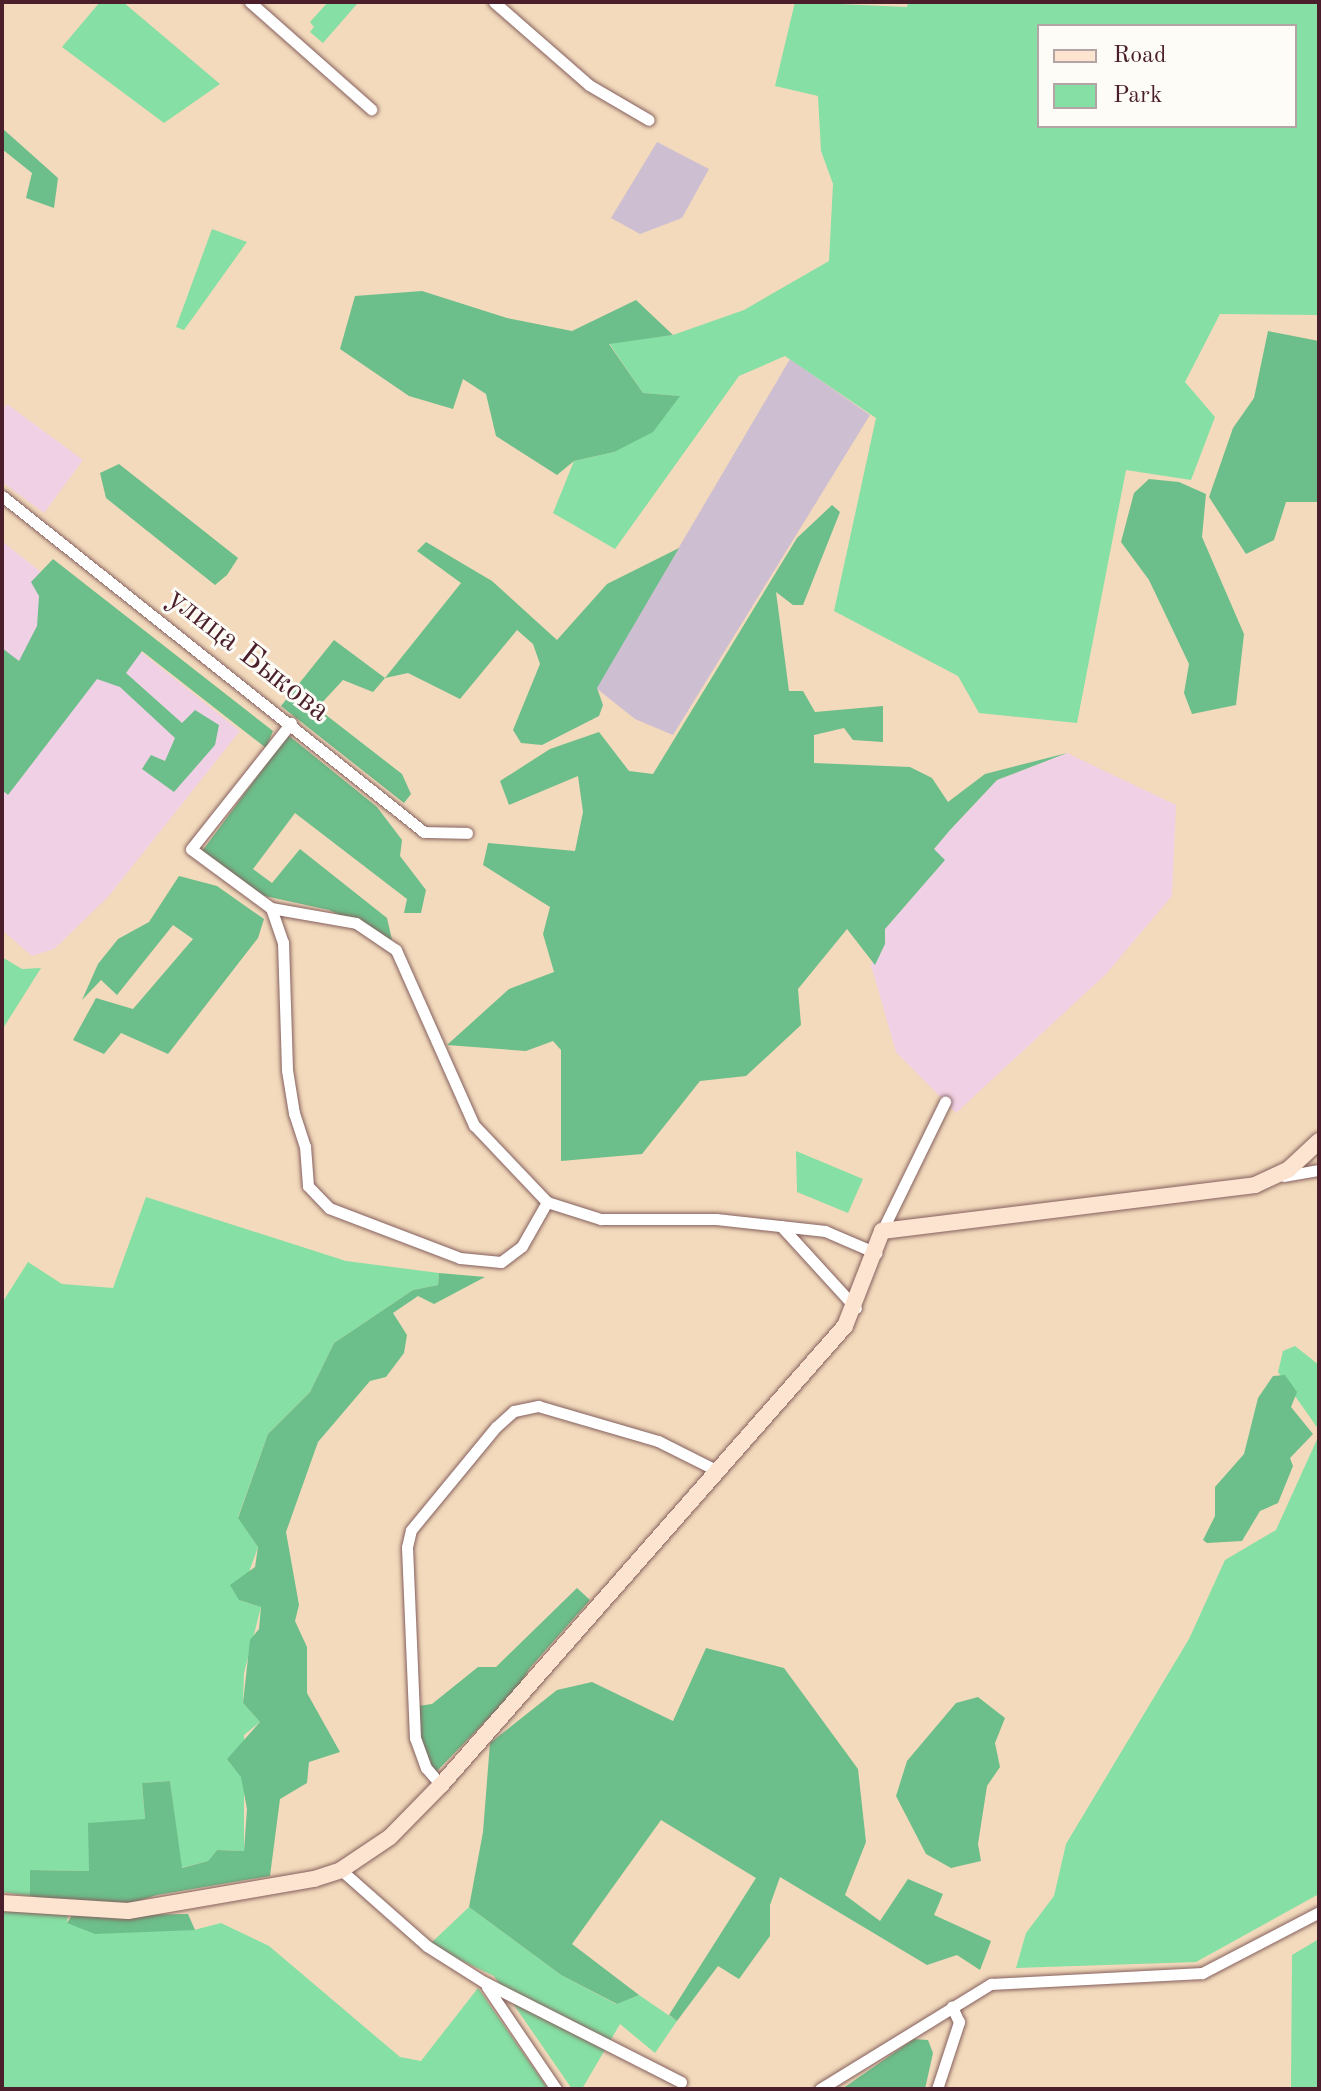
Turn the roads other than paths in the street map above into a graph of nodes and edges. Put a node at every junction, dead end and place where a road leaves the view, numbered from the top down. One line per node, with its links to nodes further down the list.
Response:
1 (250, 2): 3 (street)
2 (494, 2): 4 (street)
3 (371, 109)
4 (649, 120)
5 (2, 496): 6 (street, улица Быкова)
6 (291, 723): 7 (street, улица Быкова); 8 (street)
7 (467, 833)
8 (271, 908): 13 (street); 13 (street)
9 (945, 1102): 15 (street)
10 (1319, 1141): 12 (street)
11 (1319, 1170): 12 (street)
12 (1272, 1179): 15 (street)
13 (547, 1202): 14 (street)
14 (781, 1226): 16 (street); 17 (street)
15 (882, 1231): 16 (street)
16 (876, 1253): 17 (street)
17 (856, 1308): 18 (street)
18 (716, 1470): 19 (street); 19 (street)
19 (441, 1785): 20 (street)
20 (341, 1870): 21 (street); 23 (street)
21 (2, 1903)
22 (1319, 1912): 24 (street)
23 (484, 1982): 25 (street); 26 (street)
24 (952, 2007): 27 (street); 28 (street)
25 (681, 2082)
26 (556, 2089)
27 (820, 2089)
28 (937, 2089)

